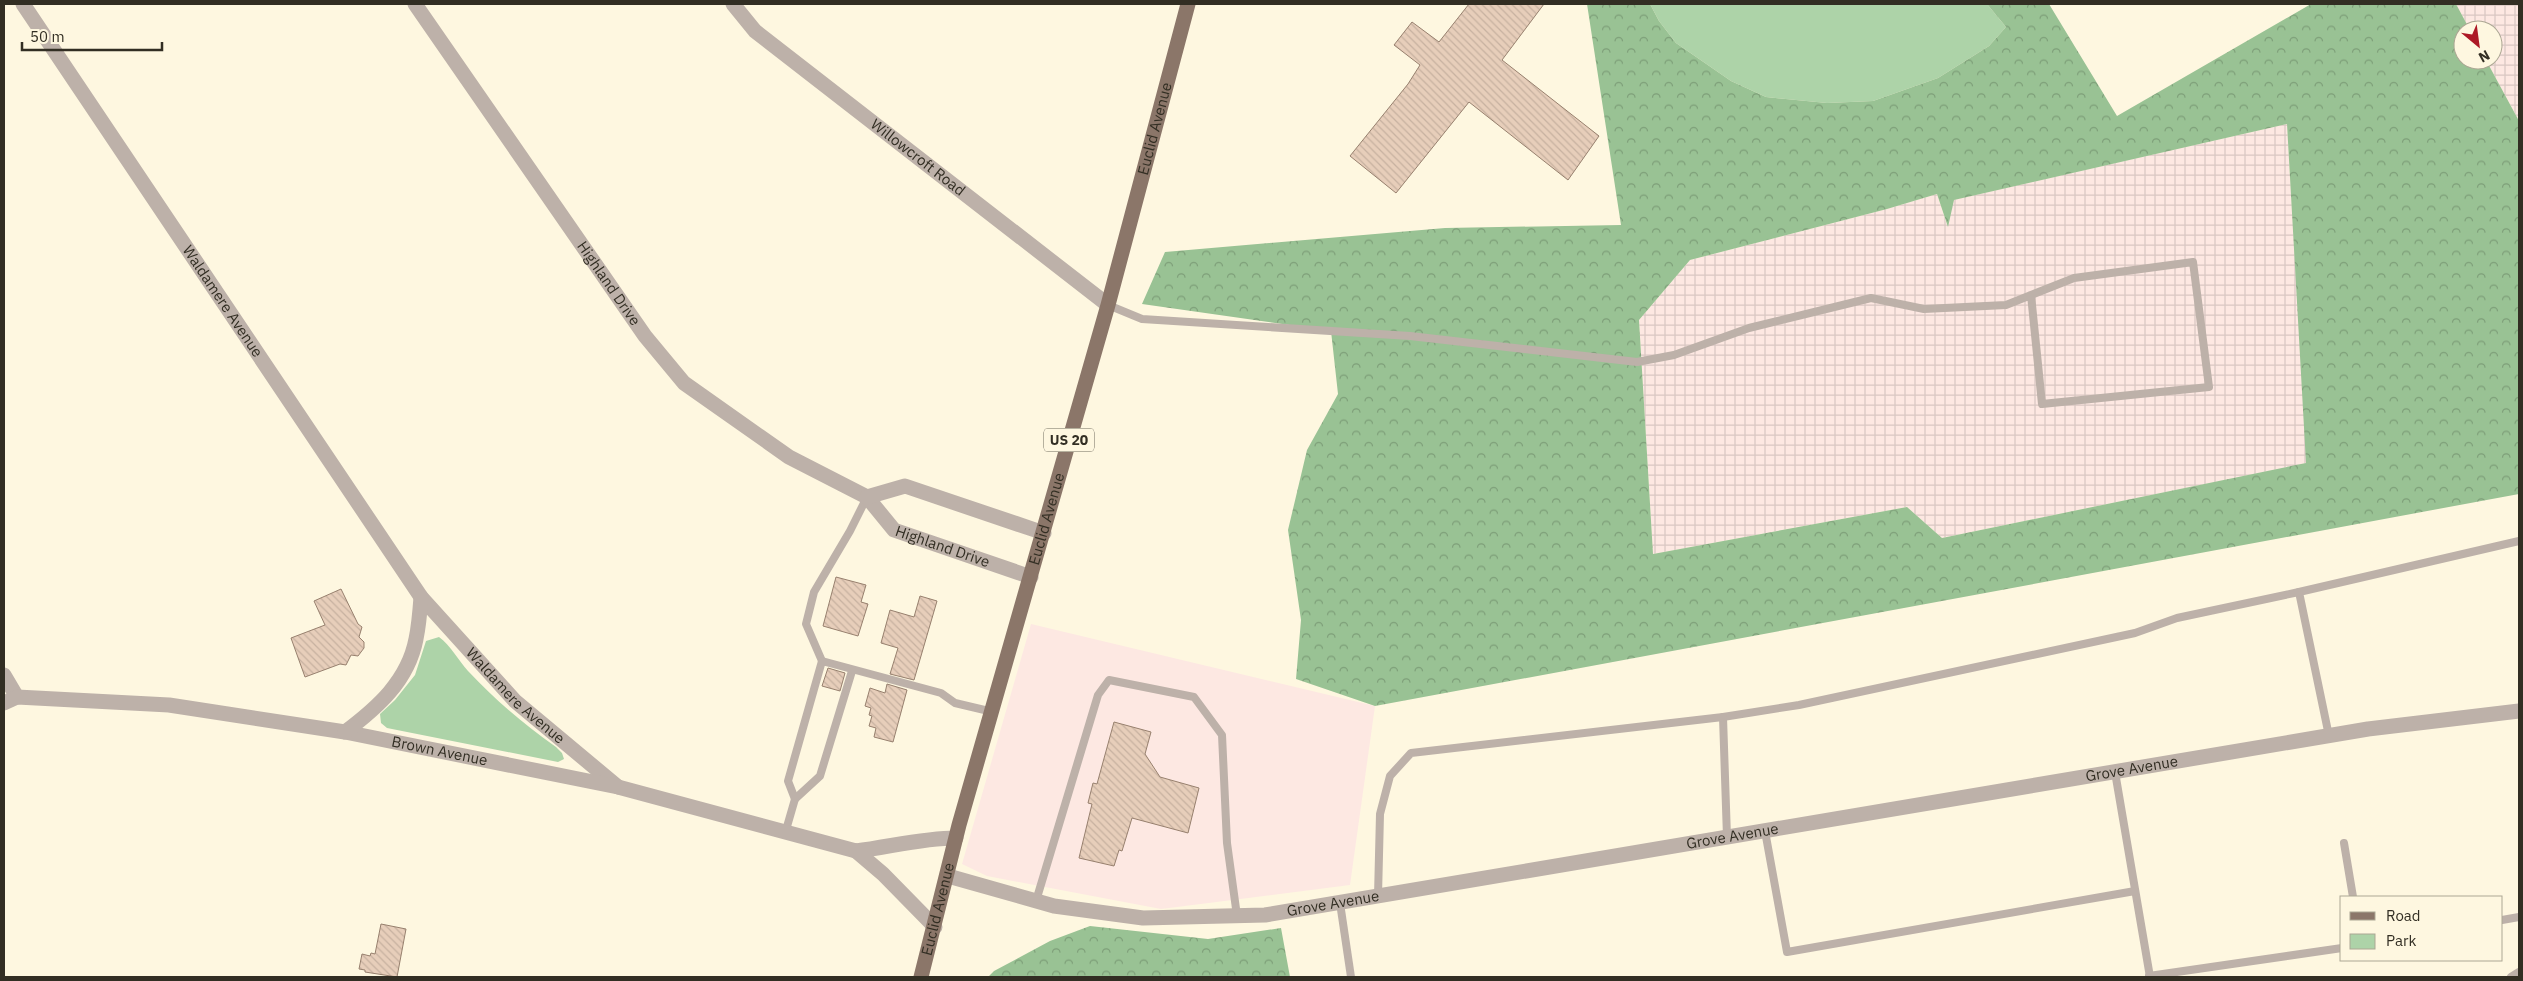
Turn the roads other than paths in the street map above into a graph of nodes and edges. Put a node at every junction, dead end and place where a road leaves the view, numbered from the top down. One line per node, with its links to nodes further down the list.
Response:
1 (23, 4): 12 (street, Waldamere Avenue)
2 (415, 4): 7 (street, Highland Drive)
3 (733, 4): 6 (street, Willowcroft Road)
4 (1187, 5): 6 (main road, Euclid Avenue / US 20)
5 (2031, 295): 5 (lane); 6 (lane)
6 (1108, 305): 8 (main road, Euclid Avenue / US 20)
7 (867, 497): 8 (street); 10 (street, Highland Drive); 13 (lane)
8 (1044, 533): 10 (main road, Euclid Avenue / US 20)
9 (2519, 541): 11 (lane)
10 (1031, 577): 18 (main road, Euclid Avenue / US 20)
11 (2299, 592): 19 (lane); 21 (lane)
12 (421, 597): 20 (street); 23 (street, Waldamere Avenue)
13 (822, 661): 14 (lane); 24 (lane)
14 (852, 671): 18 (lane); 24 (lane)
15 (4, 675): 16 (street)
16 (11, 700): 20 (street, Brown Avenue)
17 (2519, 711): 21 (street, Grove Avenue)
18 (993, 712): 28 (main road, Euclid Avenue / US 20)
19 (1723, 717): 27 (lane); 33 (lane)
20 (345, 732): 23 (street, Brown Avenue)
21 (2329, 736): 22 (street, Grove Avenue)
22 (2115, 772): 26 (street, Grove Avenue); 32 (lane)
23 (618, 787): 25 (street, Brown Avenue)
24 (795, 799): 25 (lane)
25 (786, 830): 30 (street, Brown Avenue)
26 (1765, 831): 27 (street, Grove Avenue); 32 (lane)
27 (1727, 837): 33 (street, Grove Avenue)
28 (956, 838): 30 (street, Brown Avenue); 31 (main road, Euclid Avenue / US 20)
29 (2344, 843): 34 (lane)
30 (856, 851): 40 (street, Brown Avenue)
31 (948, 876): 35 (street, Grove Avenue); 40 (main road, Euclid Avenue / US 20)
32 (2135, 891): 45 (lane)
33 (1378, 896): 36 (street, Grove Avenue)
34 (2353, 896)
35 (1036, 901): 37 (street, Grove Avenue); 37 (lane)
36 (1340, 903): 37 (street, Grove Avenue); 44 (lane)
37 (1237, 916)
38 (2519, 917): 39 (lane)
39 (2503, 920)
40 (935, 927): 43 (main road, Euclid Avenue / US 20)
41 (2340, 948): 45 (lane)
42 (2519, 972): 46 (lane)
43 (921, 977)
44 (1351, 977)
45 (2150, 977)
46 (2511, 977)

